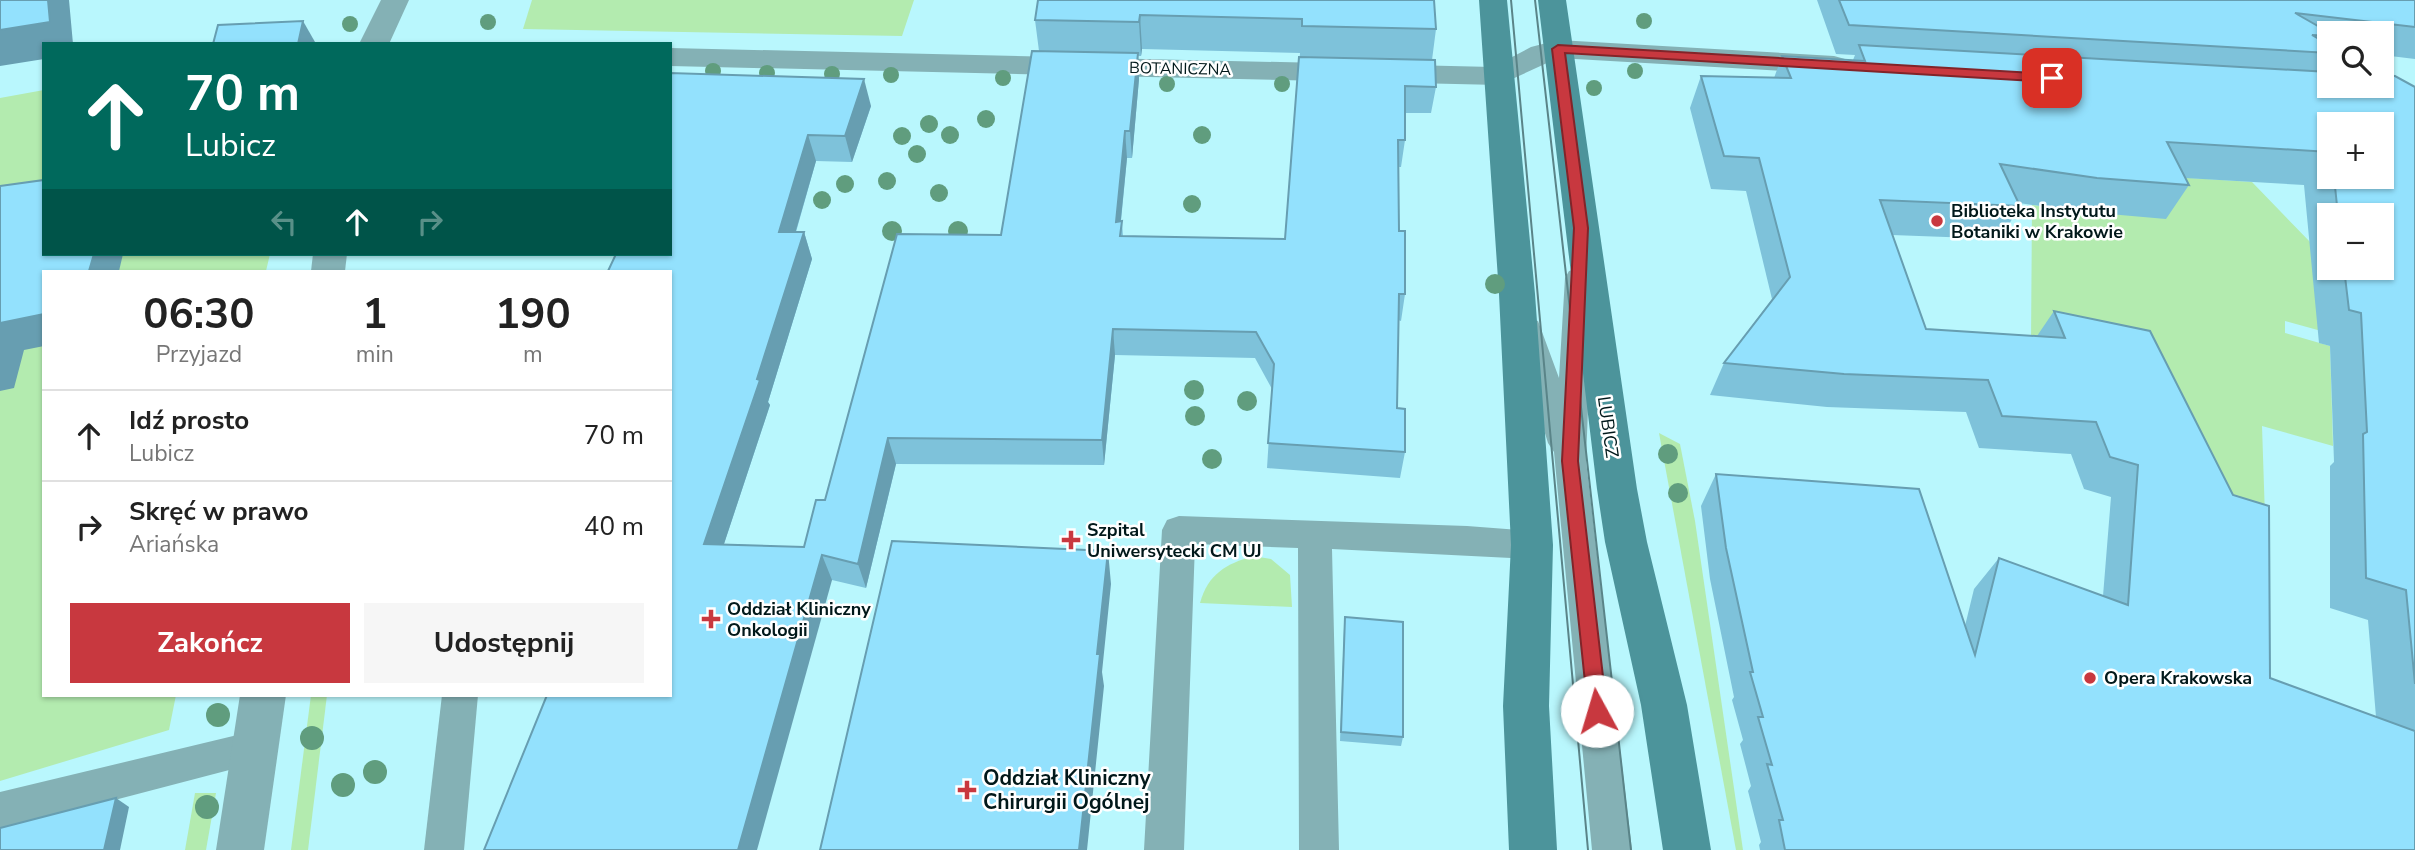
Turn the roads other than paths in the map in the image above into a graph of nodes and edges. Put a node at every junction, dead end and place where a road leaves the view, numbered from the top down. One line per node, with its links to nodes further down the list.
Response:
1 (395, 0): 4 (street)
2 (1493, 0): 8 (street)
3 (1552, 0): 5 (street, LUBICZ)
4 (375, 42)
5 (1558, 49): 7 (street); 8 (street, BOTANICZNA); 9 (street, LUBICZ)
6 (672, 57): 8 (street, BOTANICZNA)
7 (1859, 67)
8 (1499, 76): 10 (street)
9 (1581, 228): 11 (lane); 24 (street, LUBICZ)
10 (1517, 295): 11 (lane); 13 (street)
11 (1570, 461): 23 (lane)
12 (1315, 534): 13 (lane); 20 (lane); 21 (lane)
13 (1532, 545): 22 (street)
14 (263, 697): 16 (street)
15 (460, 697): 19 (lane)
16 (254, 748): 17 (lane); 18 (street)
17 (0, 811)
18 (240, 850)
19 (444, 850)
20 (1164, 850)
21 (1319, 850)
22 (1533, 850)
23 (1612, 850)
24 (1687, 850)

